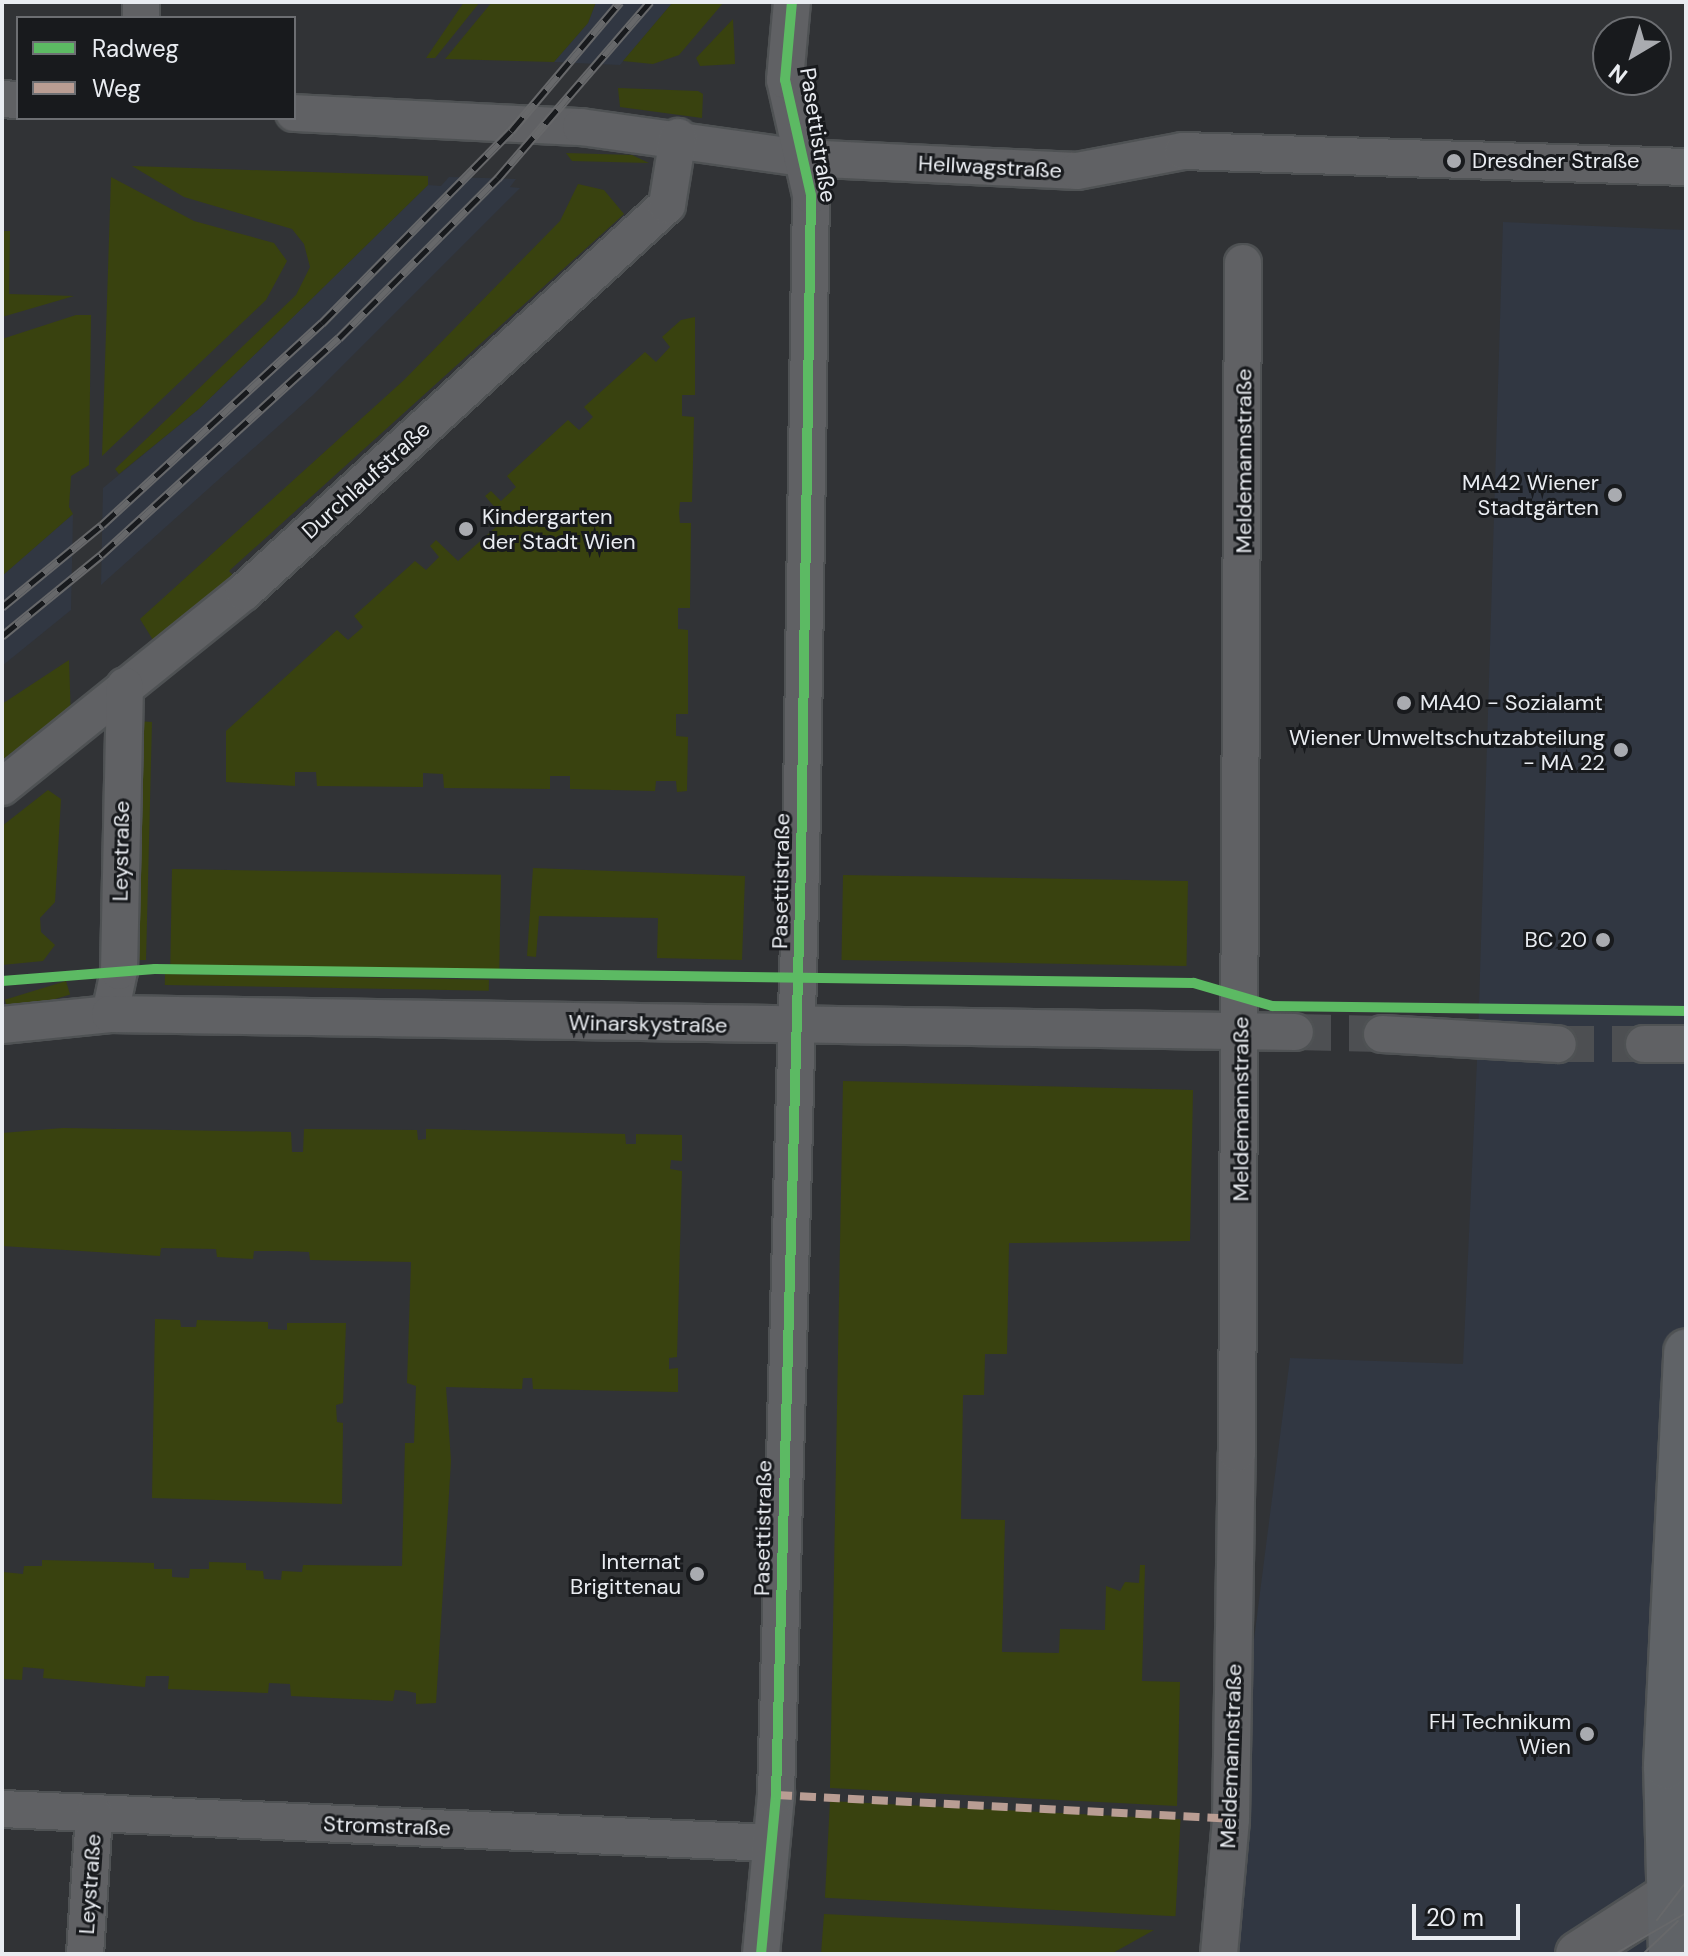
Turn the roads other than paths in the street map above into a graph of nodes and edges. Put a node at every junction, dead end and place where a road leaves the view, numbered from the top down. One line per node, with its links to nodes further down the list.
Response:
1 (792, 2): 4 (street, Pasettistraße)
2 (296, 113): 3 (street, Hellwagstraße)
3 (678, 137): 4 (street, Hellwagstraße); 7 (street, Durchlaufstraße)
4 (802, 158): 5 (street, Hellwagstraße); 11 (street, Pasettistraße)
5 (1686, 167)
6 (1243, 263): 14 (street, Meldemannstraße)
7 (125, 686): 8 (street, Durchlaufstraße); 9 (street, Leystraße)
8 (2, 787)
9 (110, 1014): 10 (street, Winarskystraße); 11 (street, Winarskystraße)
10 (2, 1025)
11 (795, 1027): 14 (street, Winarskystraße); 21 (street, Pasettistraße)
12 (1295, 1032): 14 (street, Winarskystraße)
13 (1382, 1034): 15 (street)
14 (1242, 1035): 25 (street, Meldemannstraße)
15 (1558, 1044)
16 (1644, 1044): 17 (street)
17 (1686, 1044)
18 (1686, 1351): 22 (main road)
19 (2, 1809): 20 (street, Stromstraße)
20 (94, 1814): 21 (street, Stromstraße); 23 (street, Leystraße)
21 (771, 1843): 24 (street, Pasettistraße)
22 (1676, 1892): 26 (street); 27 (main road)
23 (85, 1954)
24 (761, 1954)
25 (1219, 1954)
26 (1578, 1954)
27 (1671, 1954)

